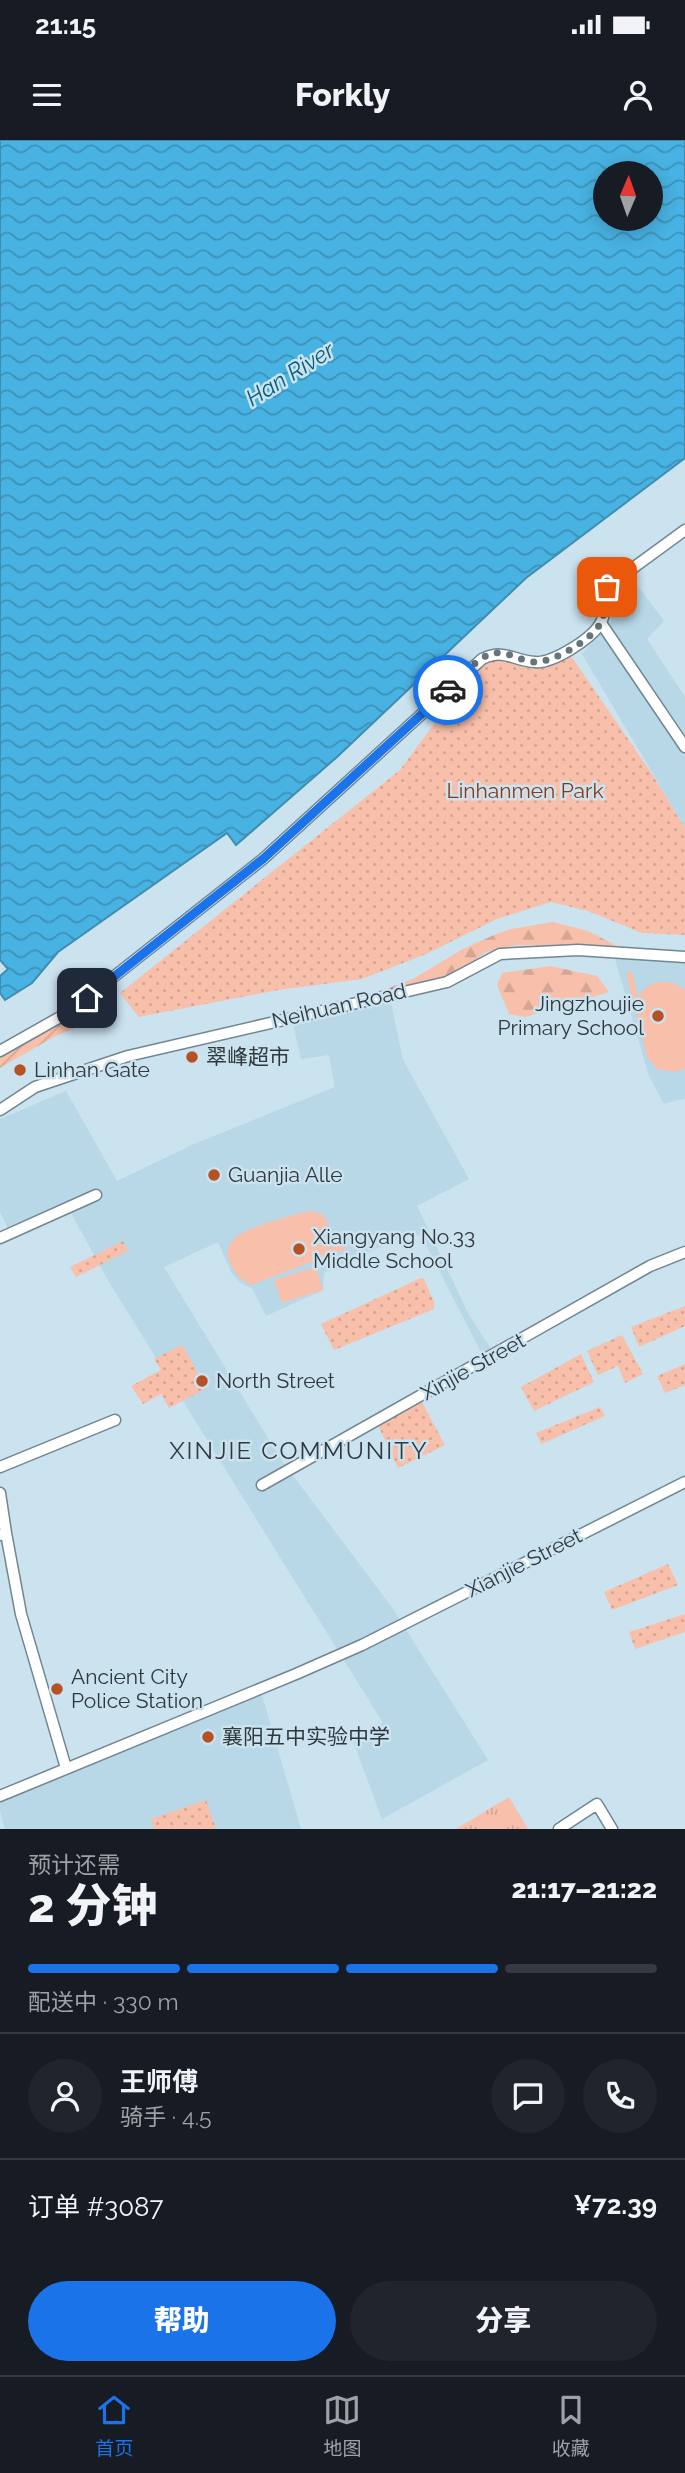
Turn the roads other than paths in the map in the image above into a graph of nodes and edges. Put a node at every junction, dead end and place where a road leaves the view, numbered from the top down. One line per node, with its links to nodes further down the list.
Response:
1 (685, 530): 2 (street)
2 (601, 623): 3 (street); 5 (street)
3 (685, 747)
4 (685, 957): 6 (street, Neihuan Road)
5 (0, 1051)
6 (0, 1110)
7 (96, 1195): 8 (street)
8 (0, 1238)
9 (685, 1252): 13 (street, Xinjie Street)
10 (115, 1420): 11 (street)
11 (0, 1467)
12 (685, 1482): 16 (street, Xianjie Street)
13 (262, 1485)
14 (0, 1493): 15 (street)
15 (3, 1534): 16 (street)
16 (66, 1768): 17 (street, Xianjie Street)
17 (0, 1796)
18 (559, 1829): 19 (street)
19 (612, 1829)

